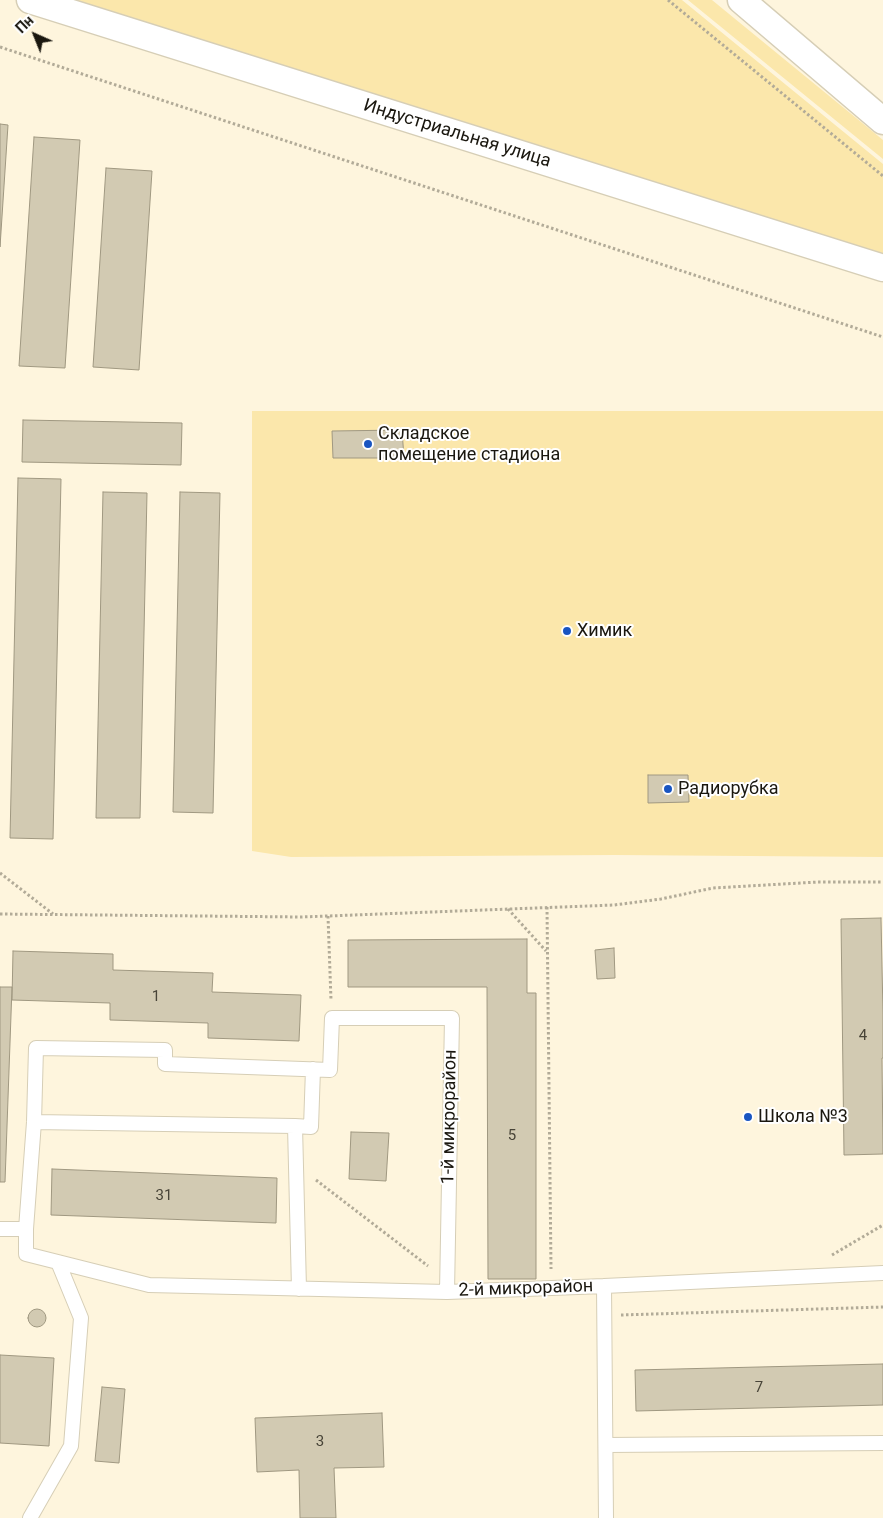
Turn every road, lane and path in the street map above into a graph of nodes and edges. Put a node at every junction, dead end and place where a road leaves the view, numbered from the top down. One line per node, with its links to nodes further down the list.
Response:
1 (30, 0): 7 (street, Индустриальная улица)
2 (668, 0): 6 (path)
3 (741, 0): 5 (street)
4 (0, 47): 8 (path)
5 (883, 121)
6 (883, 176)
7 (883, 268)
8 (883, 337)
9 (0, 873): 14 (path)
10 (883, 882): 11 (path)
11 (547, 908): 12 (path); 16 (path)
12 (508, 909): 15 (path); 16 (path)
13 (0, 914): 14 (path)
14 (53, 914): 15 (path)
15 (328, 916): 17 (path)
16 (547, 952): 30 (path)
17 (332, 1018): 18 (lane); 29 (lane, 1-й микрорайон)
18 (312, 1069): 19 (lane); 20 (lane)
19 (34, 1122): 20 (lane); 24 (lane)
20 (295, 1126): 21 (lane)
21 (296, 1164): 29 (path); 31 (lane)
22 (883, 1225): 27 (path)
23 (0, 1228): 24 (lane)
24 (26, 1229): 25 (lane)
25 (58, 1262): 31 (lane); 36 (lane)
26 (883, 1273): 27 (lane, 2-й микрорайон)
27 (794, 1277): 28 (lane, 2-й микрорайон)
28 (604, 1286): 30 (lane, 2-й микрорайон); 33 (lane)
29 (447, 1287): 30 (lane, 2-й микрорайон); 31 (lane)
30 (551, 1288)
31 (299, 1289)
32 (883, 1307): 33 (path)
33 (604, 1315): 35 (lane)
34 (883, 1443): 35 (lane)
35 (606, 1445): 37 (lane)
36 (30, 1518)
37 (606, 1518)

